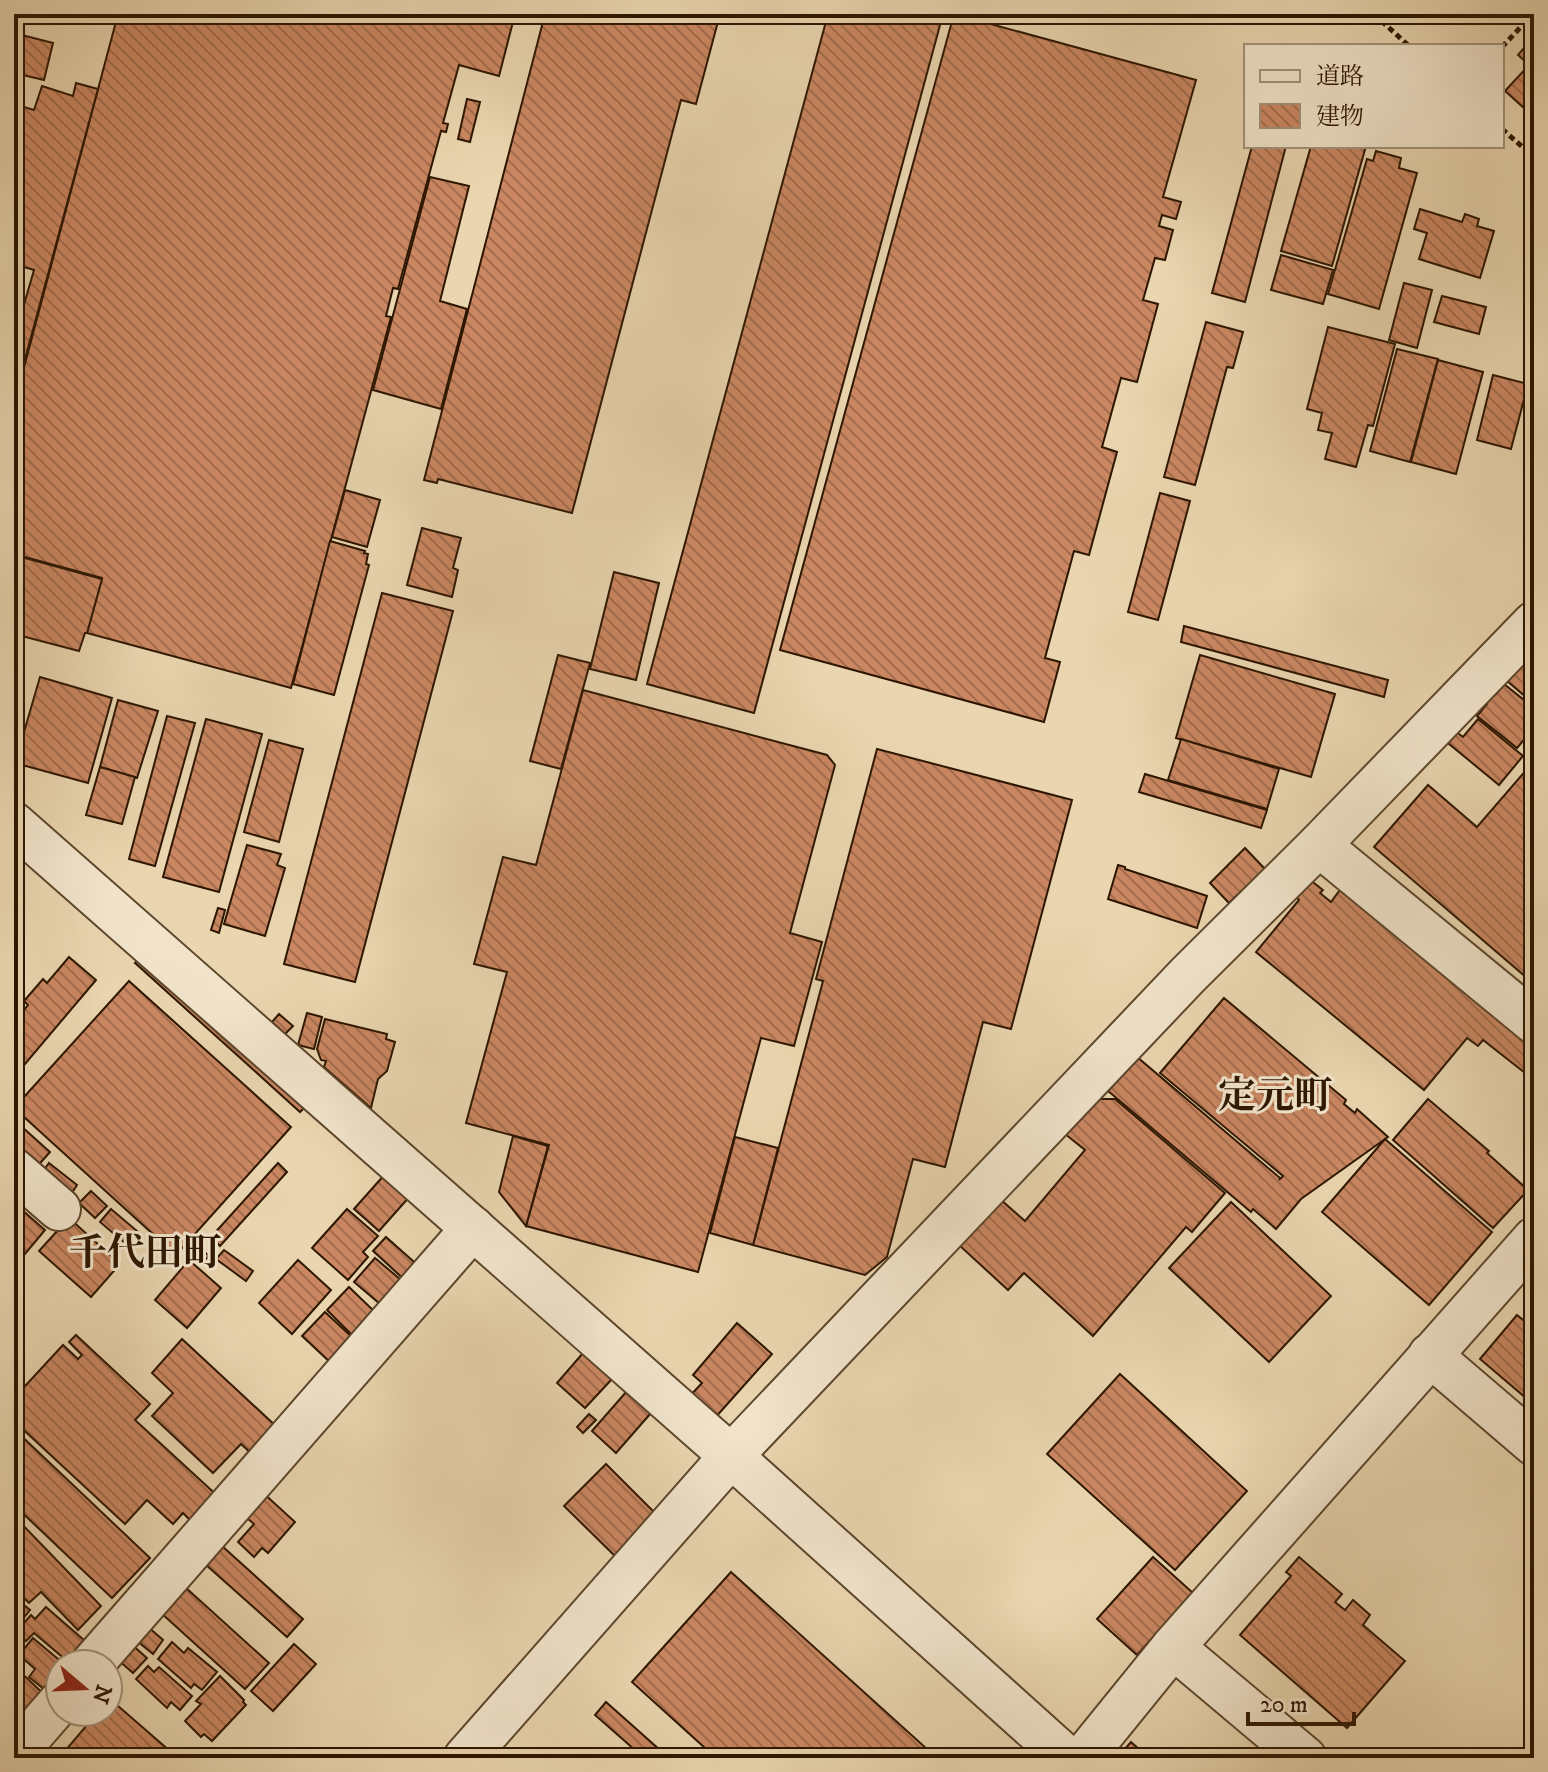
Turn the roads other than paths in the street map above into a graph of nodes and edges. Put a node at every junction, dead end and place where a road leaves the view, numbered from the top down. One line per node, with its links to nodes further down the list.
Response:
1 (1533, 627): 3 (street)
2 (18, 835): 7 (street)
3 (1319, 845): 4 (street); 11 (street)
4 (1534, 1022)
5 (14, 1170): 6 (street)
6 (59, 1209)
7 (473, 1228): 11 (street); 13 (street)
8 (1534, 1239): 9 (street)
9 (1430, 1355): 10 (street); 12 (street)
10 (1534, 1444)
11 (731, 1456): 16 (street); 17 (street)
12 (1173, 1647): 18 (street); 19 (street)
13 (106, 1648)
14 (44, 1720): 15 (street)
15 (14, 1755)
16 (465, 1758)
17 (1067, 1758)
18 (1083, 1758)
19 (1305, 1758)

